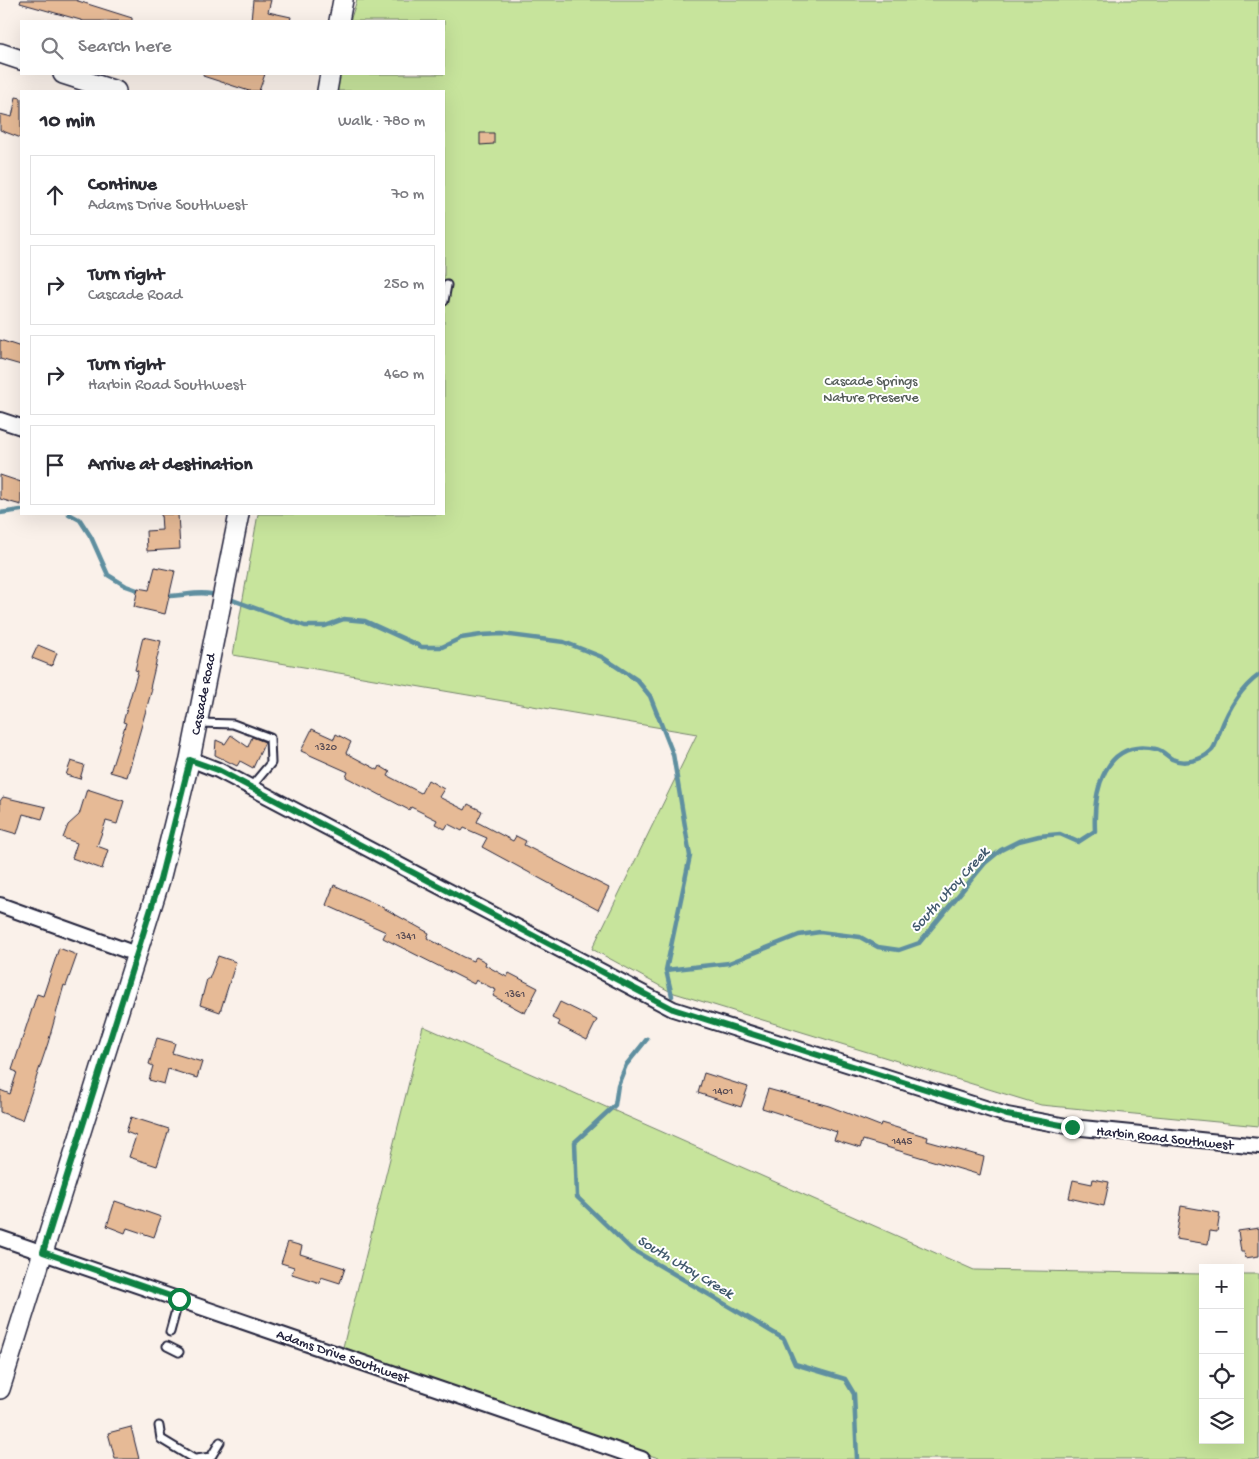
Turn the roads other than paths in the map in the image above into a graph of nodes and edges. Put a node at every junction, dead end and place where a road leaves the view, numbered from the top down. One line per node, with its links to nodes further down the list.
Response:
1 (343, 0): 2 (main road)
2 (339, 20)
3 (0, 53): 4 (main road)
4 (20, 60)
5 (67, 75): 7 (main road)
6 (330, 75): 8 (main road)
7 (113, 90)
8 (327, 90)
9 (447, 286): 10 (lane)
10 (445, 297)
11 (0, 420): 12 (street)
12 (20, 427)
13 (239, 515): 14 (main road, Cascade Road)
14 (197, 723): 15 (main road, Cascade Road); 16 (lane)
15 (190, 760): 16 (street, Harbin Road Southwest); 18 (main road, Cascade Road)
16 (251, 787): 19 (street, Harbin Road Southwest)
17 (0, 905): 18 (street)
18 (136, 954): 21 (main road, Cascade Road)
19 (1259, 1146)
20 (0, 1238): 21 (street, Adams Drive Southwest)
21 (43, 1252): 22 (street, Adams Drive Southwest); 26 (main road, Cascade Road)
22 (179, 1299): 23 (lane); 30 (street, Adams Drive Southwest)
23 (170, 1332)
24 (167, 1346): 25 (lane)
25 (179, 1352)
26 (0, 1389)
27 (158, 1426): 29 (lane)
28 (220, 1442): 29 (lane)
29 (195, 1459)
30 (642, 1459)

